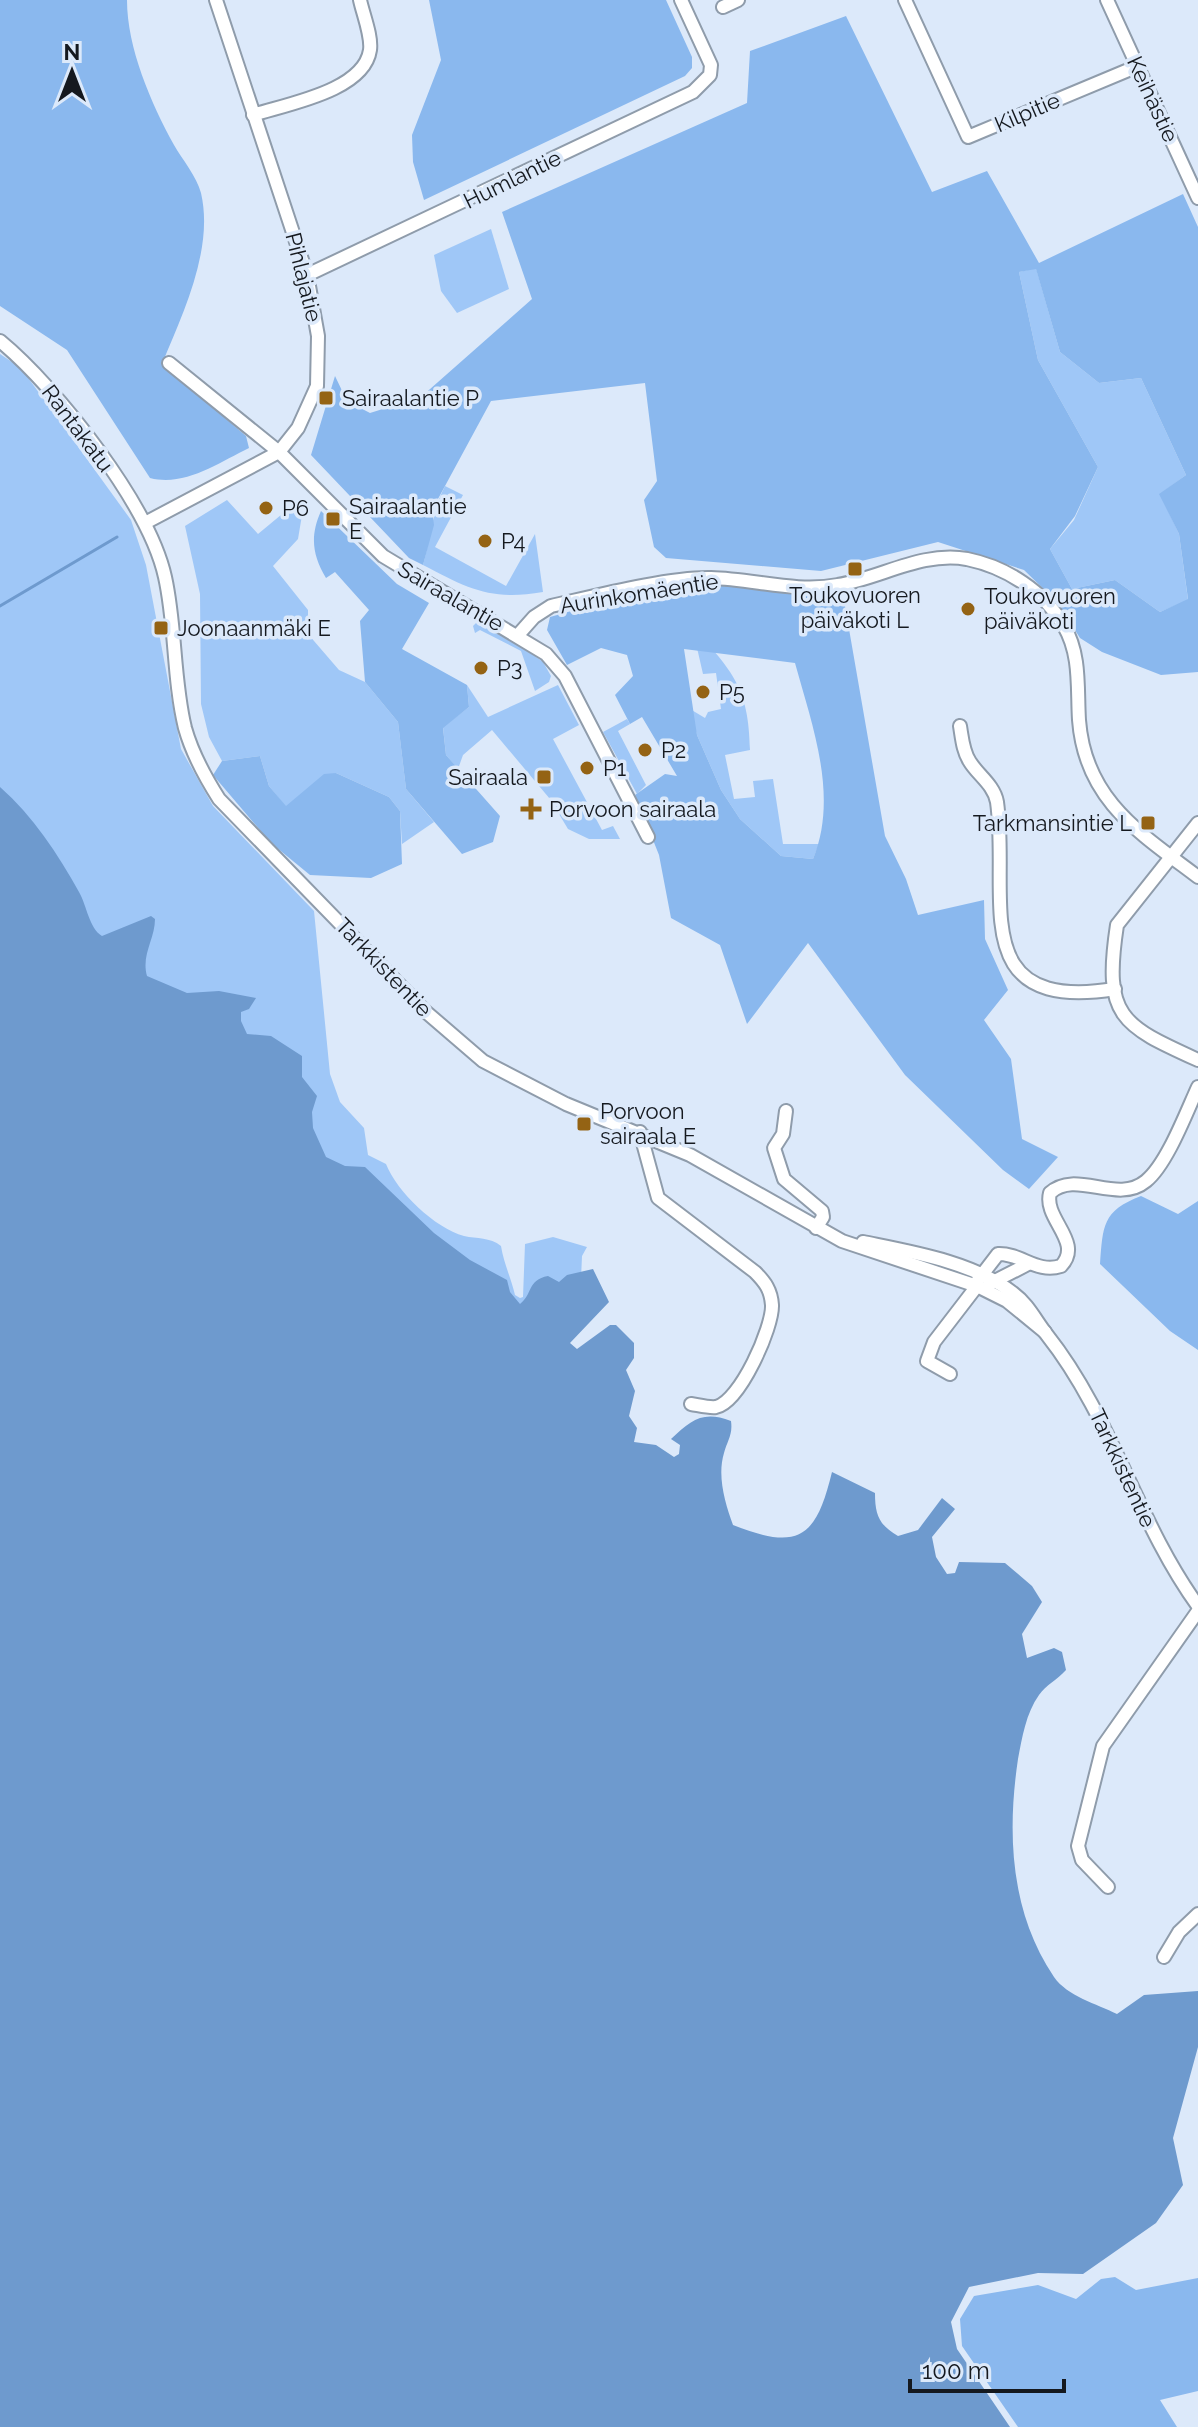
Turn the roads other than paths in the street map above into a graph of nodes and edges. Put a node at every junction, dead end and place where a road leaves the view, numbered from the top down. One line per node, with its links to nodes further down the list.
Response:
1 (216, 0): 9 (street, Pihlajatie)
2 (360, 0): 9 (street)
3 (681, 0): 11 (street, Humlantie)
4 (738, 0): 7 (street)
5 (905, 0): 8 (street, Kilpitie)
6 (1107, 0): 8 (street, Keihästie)
7 (723, 7)
8 (1138, 66): 10 (street, Keihästie)
9 (253, 115): 11 (street, Pihlajatie)
10 (1198, 198)
11 (307, 275): 14 (street, Pihlajatie)
12 (0, 341): 15 (street, Rantakatu)
13 (169, 363): 14 (street, Sairaalantie)
14 (279, 452): 15 (street, Pihlajatie); 16 (street, Sairaalantie)
15 (145, 523): 26 (street, Tarkkistentie)
16 (518, 635): 19 (street, Sairaalantie); 20 (street, Aurinkomäentie)
17 (960, 726): 22 (street)
18 (1198, 823): 20 (street)
19 (648, 837)
20 (1171, 857): 21 (street, Aurinkomäentie); 22 (street)
21 (1198, 877)
22 (1115, 989): 23 (street)
23 (1198, 1060)
24 (1198, 1087): 28 (street)
25 (786, 1111): 27 (street)
26 (640, 1132): 27 (street, Tarkkistentie); 33 (street)
27 (816, 1228): 29 (street, Tarkkistentie)
28 (1028, 1264): 29 (street); 30 (street)
29 (978, 1280): 30 (street); 31 (street, Tarkkistentie); 32 (street)
30 (996, 1282): 31 (street, Tarkkistentie)
31 (1045, 1332): 34 (street, Tarkkistentie)
32 (950, 1374)
33 (691, 1404)
34 (1198, 1609): 35 (street)
35 (1108, 1887)
36 (1198, 1914): 37 (street)
37 (1164, 1957)

